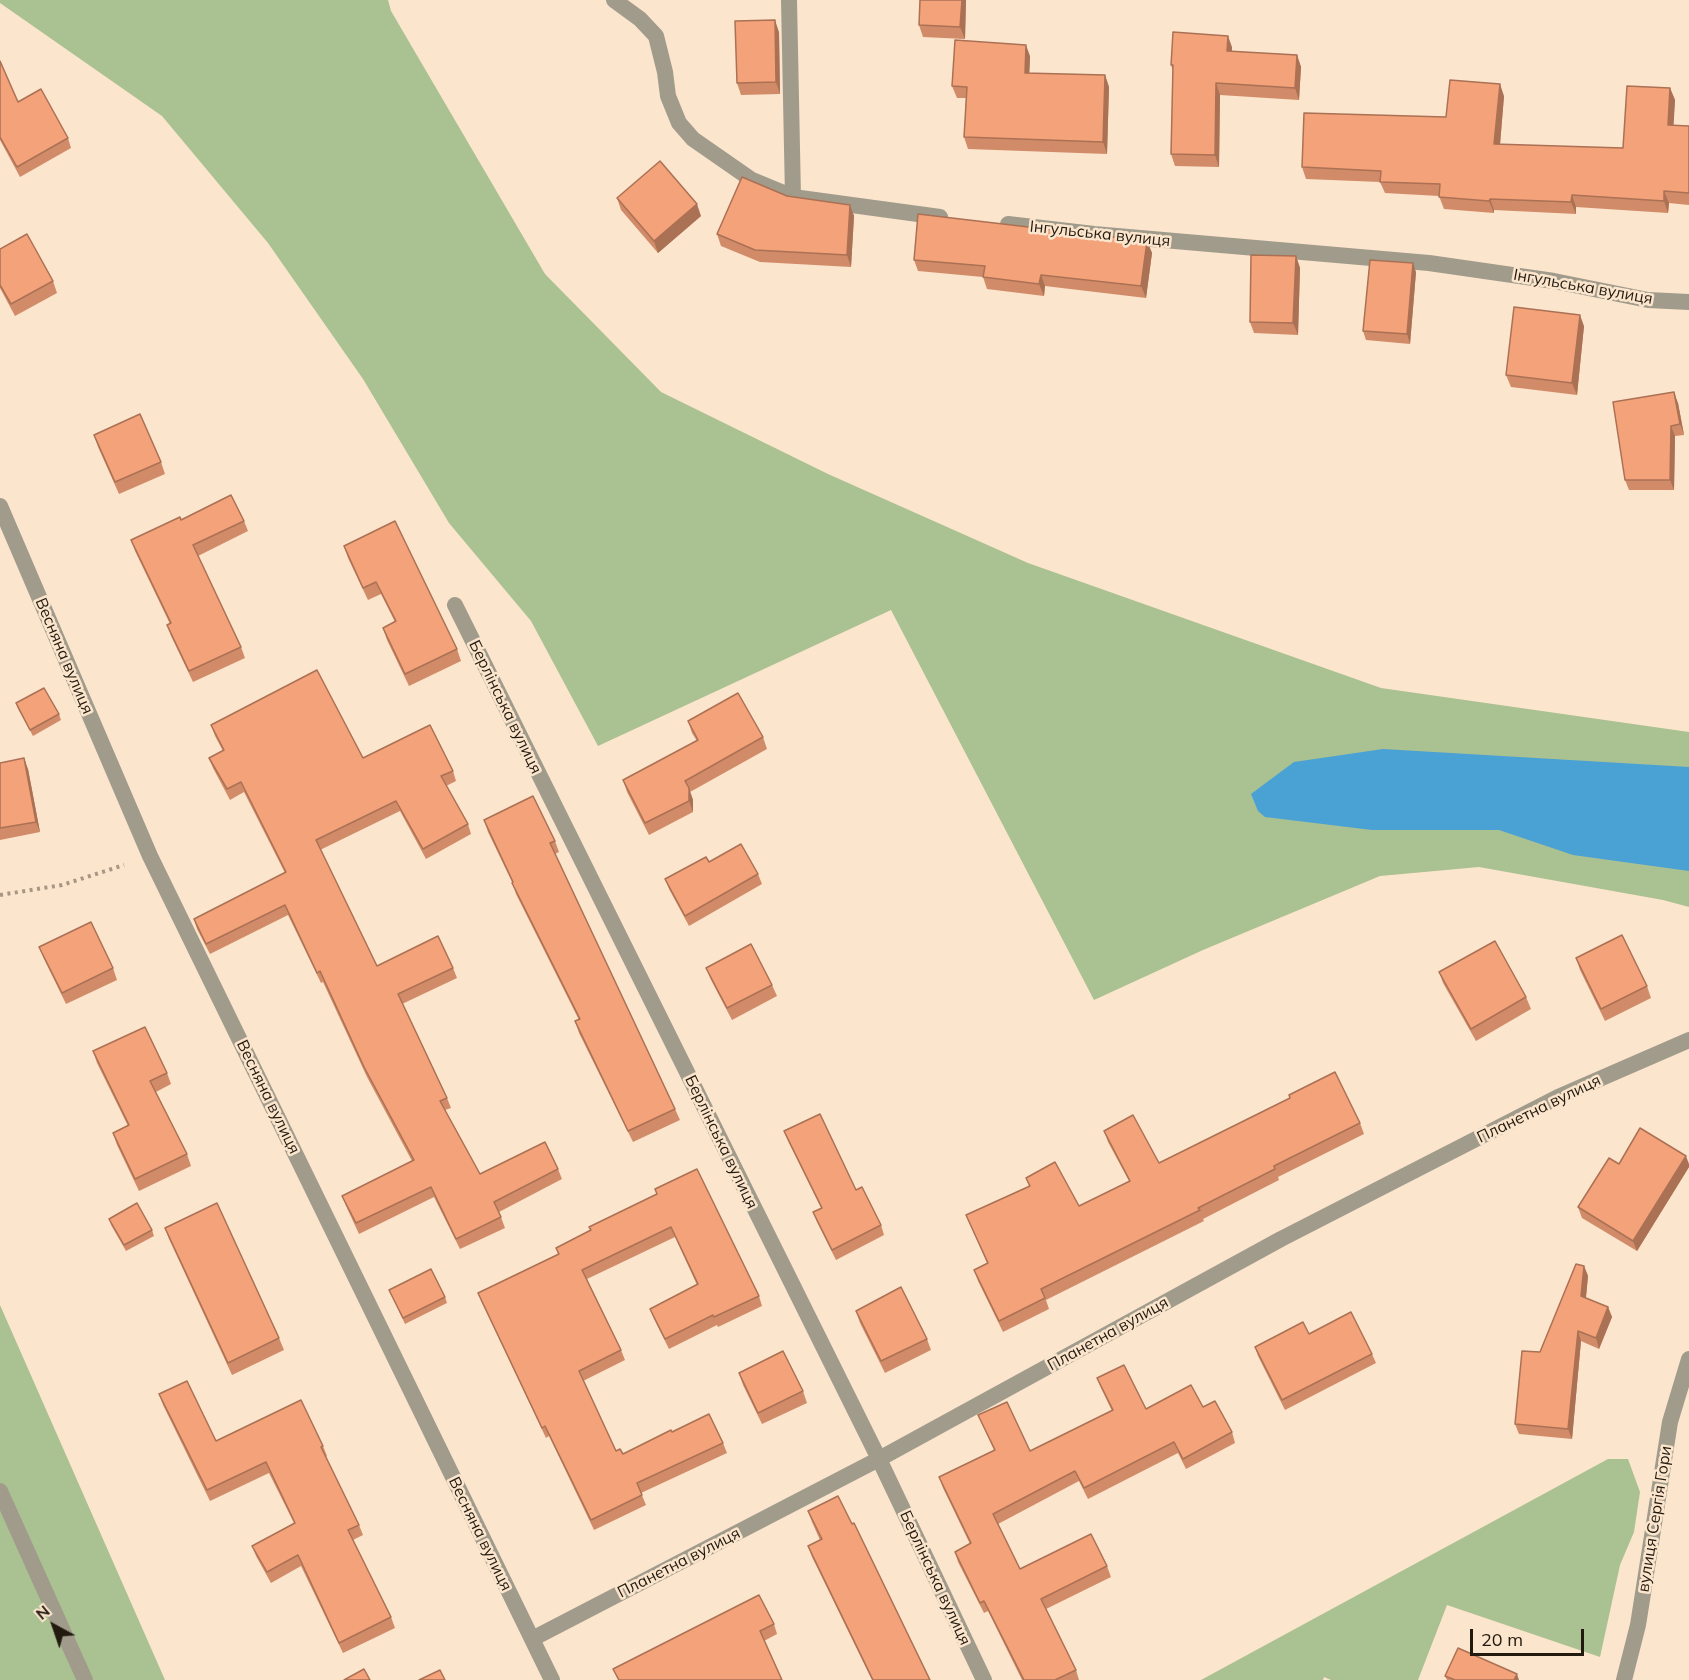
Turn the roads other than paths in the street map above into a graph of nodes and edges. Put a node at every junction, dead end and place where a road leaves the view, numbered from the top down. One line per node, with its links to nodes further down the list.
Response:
1 (614, 0): 3 (street)
2 (789, 0): 3 (street)
3 (793, 197): 4 (street)
4 (952, 218)
5 (988, 222): 6 (street, Інгульська вулиця)
6 (1689, 302)
7 (0, 506): 13 (street, Весняна вулиця)
8 (455, 606): 11 (street, Берлінська вулиця)
9 (1689, 1040): 11 (street, Планетна вулиця)
10 (1689, 1359): 17 (street, вулиця Сергія Гори)
11 (879, 1459): 13 (street, Планетна вулиця); 16 (street, Берлінська вулиця)
12 (0, 1491): 14 (street)
13 (532, 1639): 15 (street, Весняна вулиця)
14 (85, 1680)
15 (552, 1680)
16 (984, 1680)
17 (1624, 1680)

